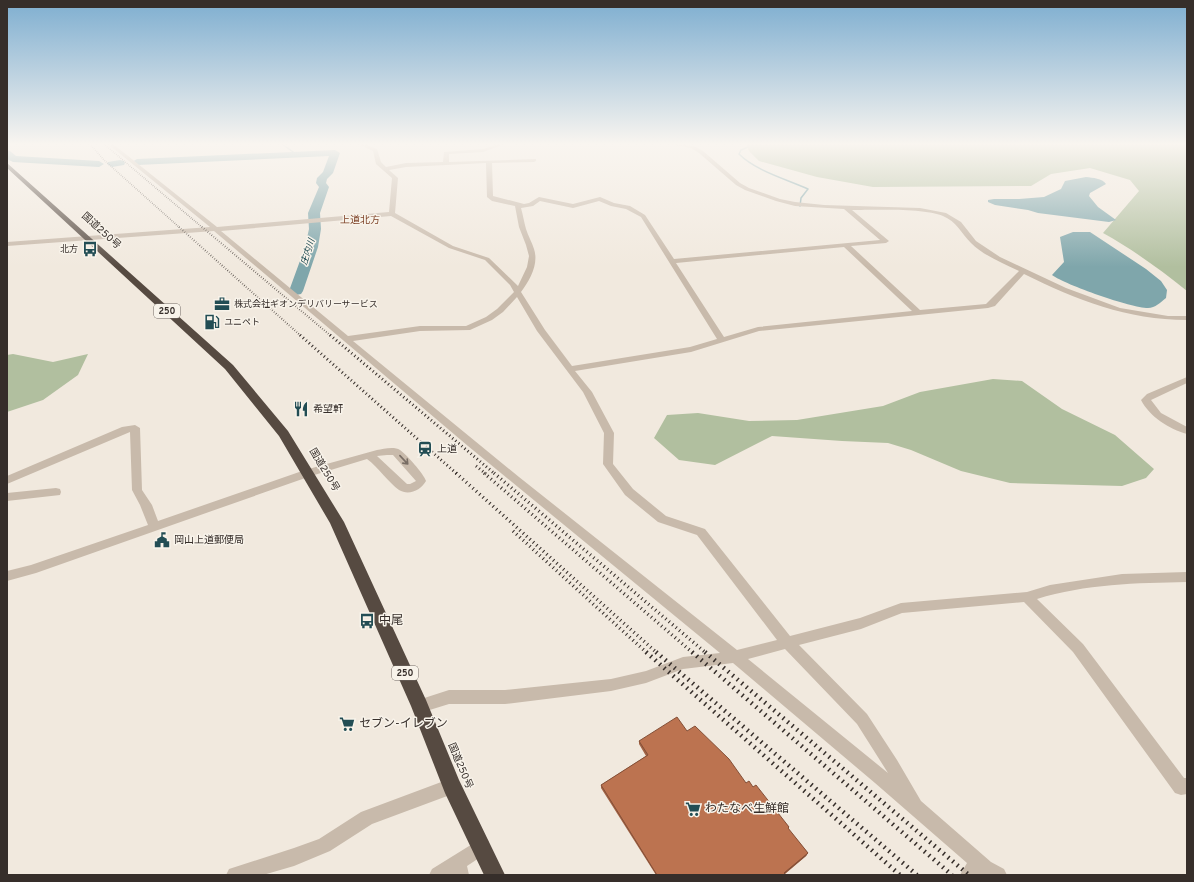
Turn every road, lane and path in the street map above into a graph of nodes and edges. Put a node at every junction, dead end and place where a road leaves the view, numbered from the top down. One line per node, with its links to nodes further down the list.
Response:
1 (30, 185): 10 (highway, 国道250号 / 250)
2 (160, 185): 9 (street)
3 (395, 185): 8 (street)
4 (490, 185): 6 (street)
5 (741, 185): 7 (street)
6 (518, 206): 13 (street); 15 (street)
7 (847, 209): 12 (street); 14 (street)
8 (392, 214): 9 (street); 15 (street)
9 (214, 228): 10 (street); 18 (street)
10 (87, 239): 11 (street); 24 (highway, 国道250号 / 250)
11 (7, 244)
12 (846, 244): 13 (street); 16 (street)
13 (671, 261): 19 (street)
14 (1023, 271): 16 (street); 17 (street)
15 (518, 292): 18 (street); 20 (street)
16 (920, 314): 19 (street)
17 (1187, 318)
18 (347, 338): 33 (street)
19 (722, 339): 20 (street)
20 (570, 369): 32 (street)
21 (1187, 380): 22 (street)
22 (1187, 431)
23 (368, 455): 23 (street, one-way to 23); 24 (street)
24 (309, 473): 28 (street); 34 (highway, 国道250号 / 250)
25 (7, 480): 28 (street)
26 (56, 492): 27 (street)
27 (7, 497)
28 (154, 526): 29 (street)
29 (7, 576)
30 (1187, 577): 31 (street)
31 (1027, 597): 32 (street); 36 (street)
32 (787, 642): 33 (street); 37 (street)
33 (734, 657): 34 (street); 37 (street)
34 (420, 706): 35 (highway, 国道250号 / 250)
35 (452, 786): 38 (highway, 国道250号 / 250); 41 (street)
36 (1187, 786)
37 (916, 807): 40 (street)
38 (482, 846): 39 (street); 43 (highway, 国道250号 / 250)
39 (459, 868): 42 (street)
40 (973, 868): 44 (street)
41 (235, 875)
42 (438, 875)
43 (495, 875)
44 (998, 875)

